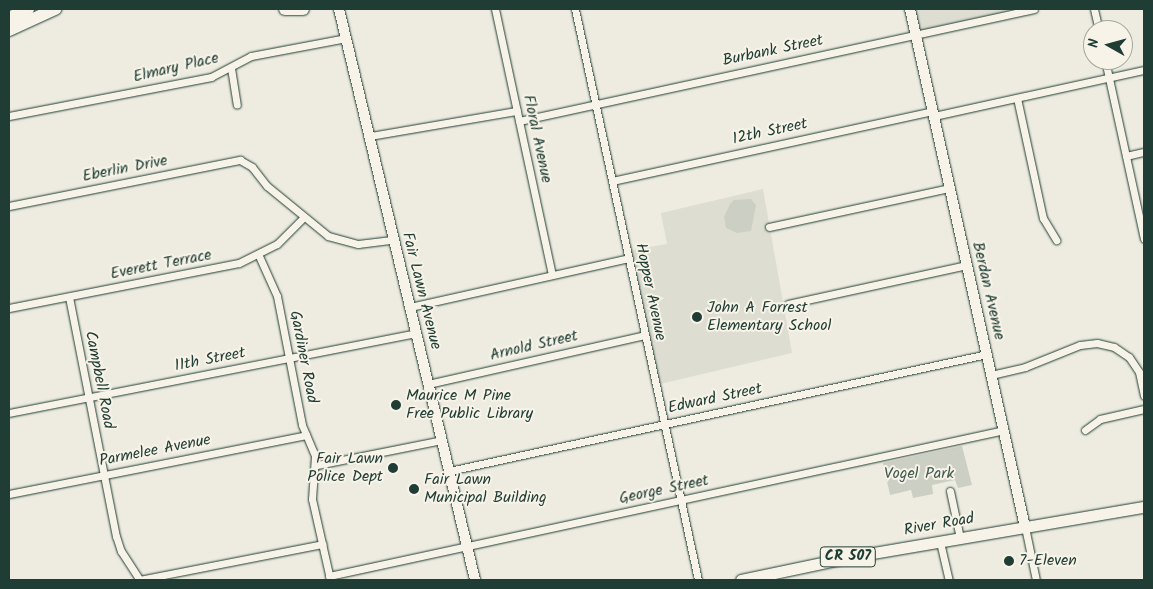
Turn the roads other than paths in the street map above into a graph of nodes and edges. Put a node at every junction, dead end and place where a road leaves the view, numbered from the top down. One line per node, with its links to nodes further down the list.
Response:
1 (28, 9): 10 (highway)
2 (55, 9): 11 (highway)
3 (285, 9): 4 (highway)
4 (303, 9)
5 (339, 9): 13 (main road, Fair Lawn Avenue)
6 (495, 9): 21 (street, Floral Avenue)
7 (575, 9): 20 (street, Hopper Avenue)
8 (910, 9): 12 (main road, Berdan Avenue)
9 (1034, 9): 12 (street, Burbank Street)
10 (9, 18)
11 (9, 30)
12 (916, 34): 20 (street, Burbank Street); 22 (main road, Berdan Avenue)
13 (346, 38): 14 (street, Elmary Place); 25 (main road, Fair Lawn Avenue)
14 (231, 68): 19 (street); 23 (street, Elmary Place)
15 (1107, 70): 17 (street)
16 (1144, 70): 17 (street, 12th Street)
17 (1109, 78): 18 (street, 12th Street); 27 (street)
18 (1017, 98): 22 (street, 12th Street); 34 (street)
19 (237, 104)
20 (595, 104): 24 (street, Burbank Street); 28 (street, Hopper Avenue)
21 (517, 111): 24 (street, Floral Avenue); 25 (street)
22 (934, 113): 28 (street, 12th Street); 29 (main road, Berdan Avenue)
23 (9, 116)
24 (519, 121): 39 (street, Floral Avenue)
25 (370, 136): 33 (main road, Fair Lawn Avenue)
26 (1144, 152): 27 (street)
27 (1126, 156): 35 (street)
28 (612, 181): 37 (street, Hopper Avenue)
29 (950, 188): 32 (street); 38 (main road, Berdan Avenue)
30 (9, 206): 31 (street, Eberlin Drive)
31 (304, 217): 33 (street); 36 (street, Everett Terrace)
32 (769, 227)
33 (392, 240): 42 (main road, Fair Lawn Avenue)
34 (1056, 240)
35 (1144, 240)
36 (259, 256): 40 (street, Everett Terrace); 47 (street, Gardiner Road)
37 (628, 258): 39 (street); 45 (street, Hopper Avenue)
38 (967, 264): 41 (street); 46 (main road, Berdan Avenue)
39 (552, 275): 42 (street)
40 (69, 296): 43 (street, Everett Terrace); 51 (street, Campbell Road)
41 (788, 304)
42 (410, 306): 44 (main road, Fair Lawn Avenue)
43 (9, 308)
44 (416, 333): 47 (street, 11th Street); 49 (main road, Fair Lawn Avenue)
45 (645, 335): 49 (street, Arnold Street); 54 (street, Hopper Avenue)
46 (987, 354): 48 (main road, Berdan Avenue); 54 (street, Edward Street)
47 (290, 358): 51 (street, 11th Street); 57 (street, Gardiner Road)
48 (992, 375): 50 (street); 55 (main road, Berdan Avenue)
49 (428, 384): 58 (main road, Fair Lawn Avenue)
50 (1144, 394)
51 (89, 398): 53 (street, 11th Street); 61 (street, Campbell Road)
52 (1144, 409): 56 (street)
53 (9, 413)
54 (664, 424): 60 (street, Edward Street); 64 (street, Hopper Avenue)
55 (1004, 430): 64 (street, George Street); 66 (main road, Berdan Avenue)
56 (1085, 430)
57 (306, 435): 59 (street, Gardiner Road); 61 (street, Parmelee Avenue)
58 (442, 440): 59 (street); 60 (main road, Fair Lawn Avenue)
59 (317, 465): 69 (street)
60 (449, 471): 70 (main road, Fair Lawn Avenue)
61 (104, 475): 63 (street, Parmelee Avenue); 72 (street, Campbell Road)
62 (950, 491): 67 (street)
63 (9, 494)
64 (681, 500): 70 (street, George Street); 74 (street, Hopper Avenue)
65 (1144, 507): 66 (main road, River Road / CR 507)
66 (1025, 526): 67 (main road, River Road / CR 507); 77 (street, Berdan Avenue)
67 (960, 538): 68 (main road, River Road / CR 507)
68 (940, 542): 75 (main road, River Road / CR 507); 76 (street)
69 (322, 544): 71 (street); 72 (street)
70 (467, 547): 71 (street, George Street); 73 (main road, Fair Lawn Avenue)
71 (330, 578)
72 (140, 580)
73 (475, 580)
74 (698, 580)
75 (741, 580)
76 (949, 580)
77 (1036, 580)

